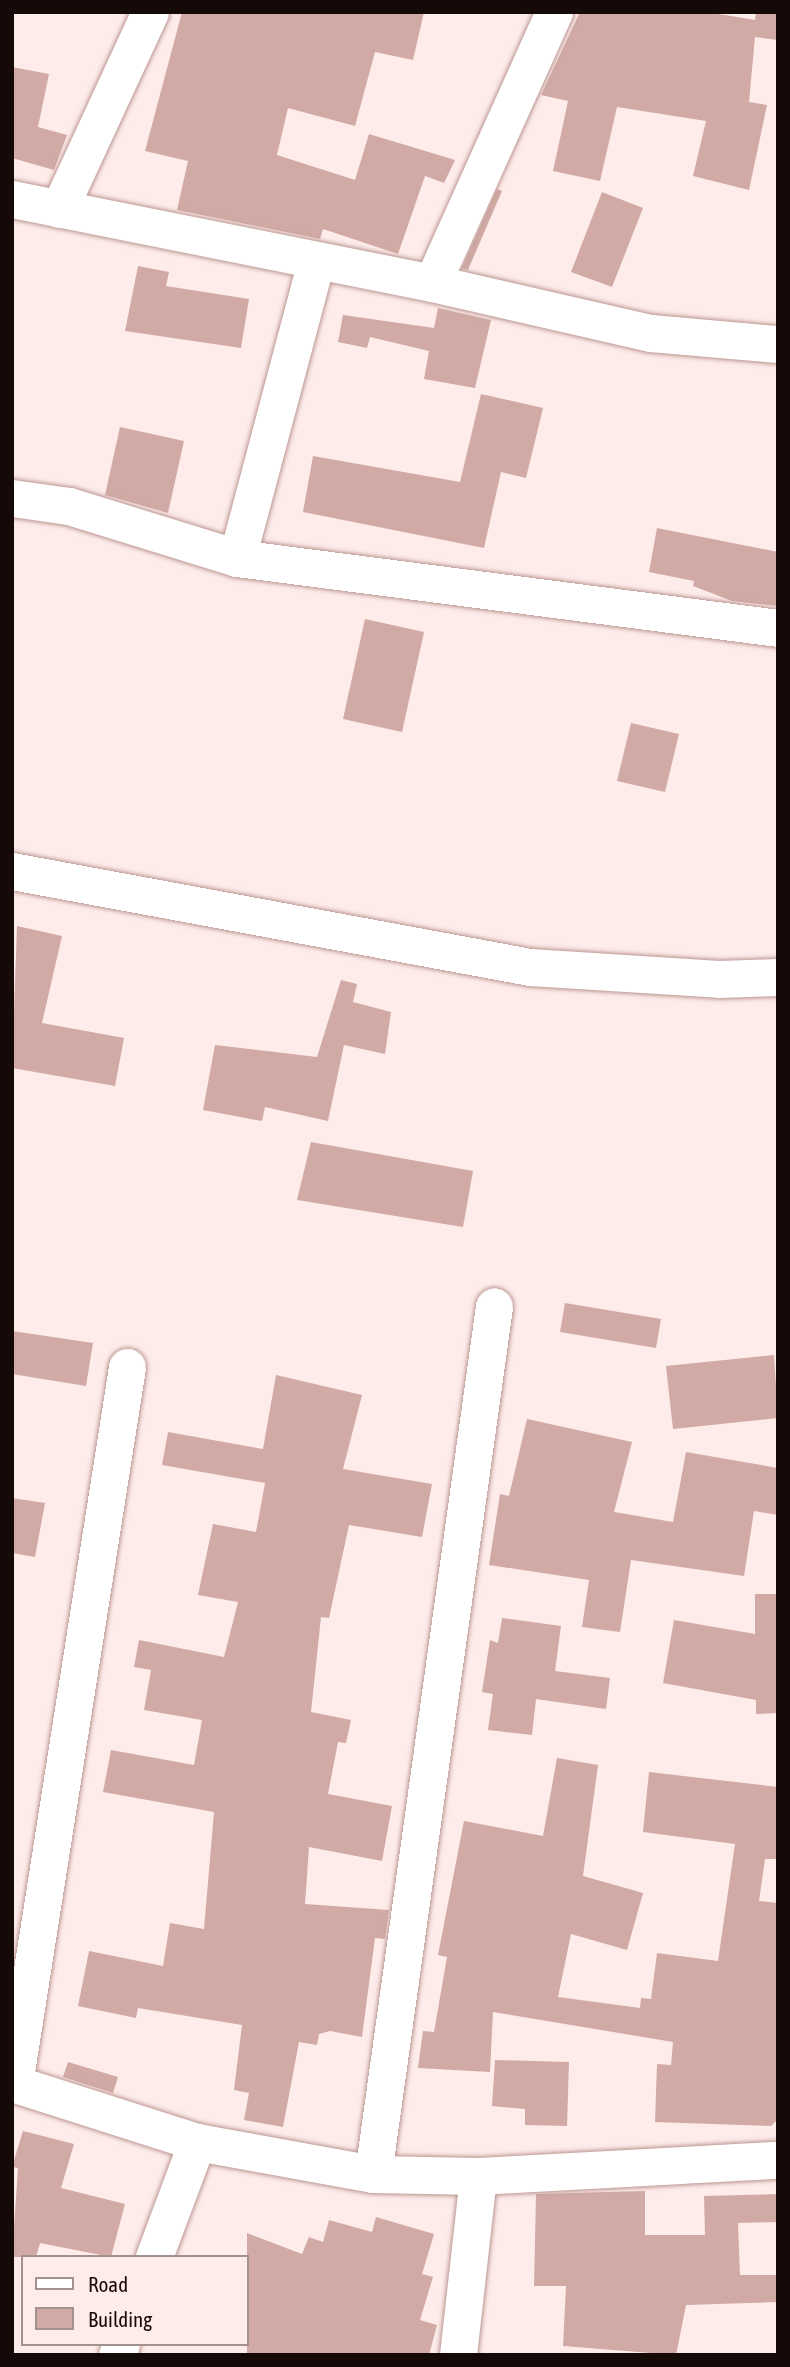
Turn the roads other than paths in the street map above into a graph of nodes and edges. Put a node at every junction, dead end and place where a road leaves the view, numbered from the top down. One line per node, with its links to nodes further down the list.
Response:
1 (150, 12): 4 (street)
2 (554, 12): 6 (street)
3 (12, 199): 4 (street)
4 (59, 209): 5 (street)
5 (316, 261): 6 (street); 9 (street)
6 (432, 284): 7 (street)
7 (778, 344)
8 (12, 498): 9 (street)
9 (237, 558): 10 (street)
10 (778, 628)
11 (12, 871): 12 (street)
12 (778, 976)
13 (494, 1306): 18 (street)
14 (127, 1367): 15 (street)
15 (13, 2083): 16 (street)
16 (197, 2142): 18 (street); 20 (street)
17 (778, 2161): 19 (street)
18 (373, 2174): 19 (street)
19 (478, 2176): 21 (street)
20 (155, 2255)
21 (458, 2355)

